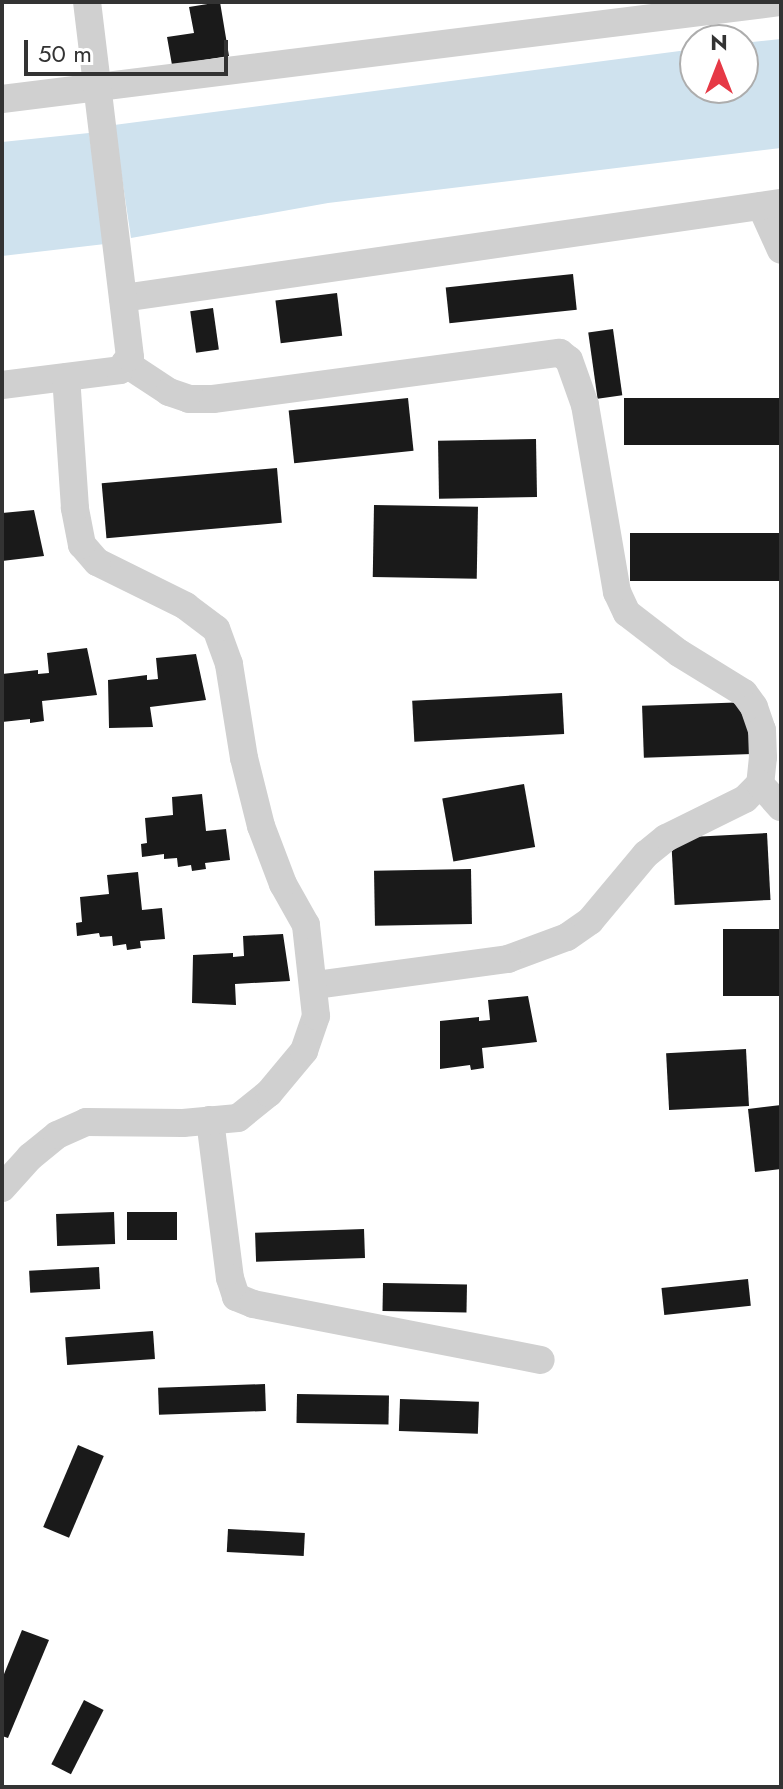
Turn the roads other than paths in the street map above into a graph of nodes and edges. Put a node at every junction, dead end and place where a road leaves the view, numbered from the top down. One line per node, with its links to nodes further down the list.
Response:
1 (87, 2): 3 (street)
2 (781, 2): 3 (street)
3 (98, 94): 4 (street); 7 (street)
4 (2, 99)
5 (771, 204): 6 (street); 7 (street)
6 (781, 250)
7 (123, 298): 8 (street)
8 (125, 363): 9 (street); 11 (street)
9 (66, 377): 10 (street); 13 (street)
10 (2, 385)
11 (760, 784): 12 (street); 13 (street)
12 (781, 807)
13 (315, 985): 14 (street)
14 (210, 1120): 15 (street); 16 (street)
15 (2, 1188)
16 (541, 1360)

